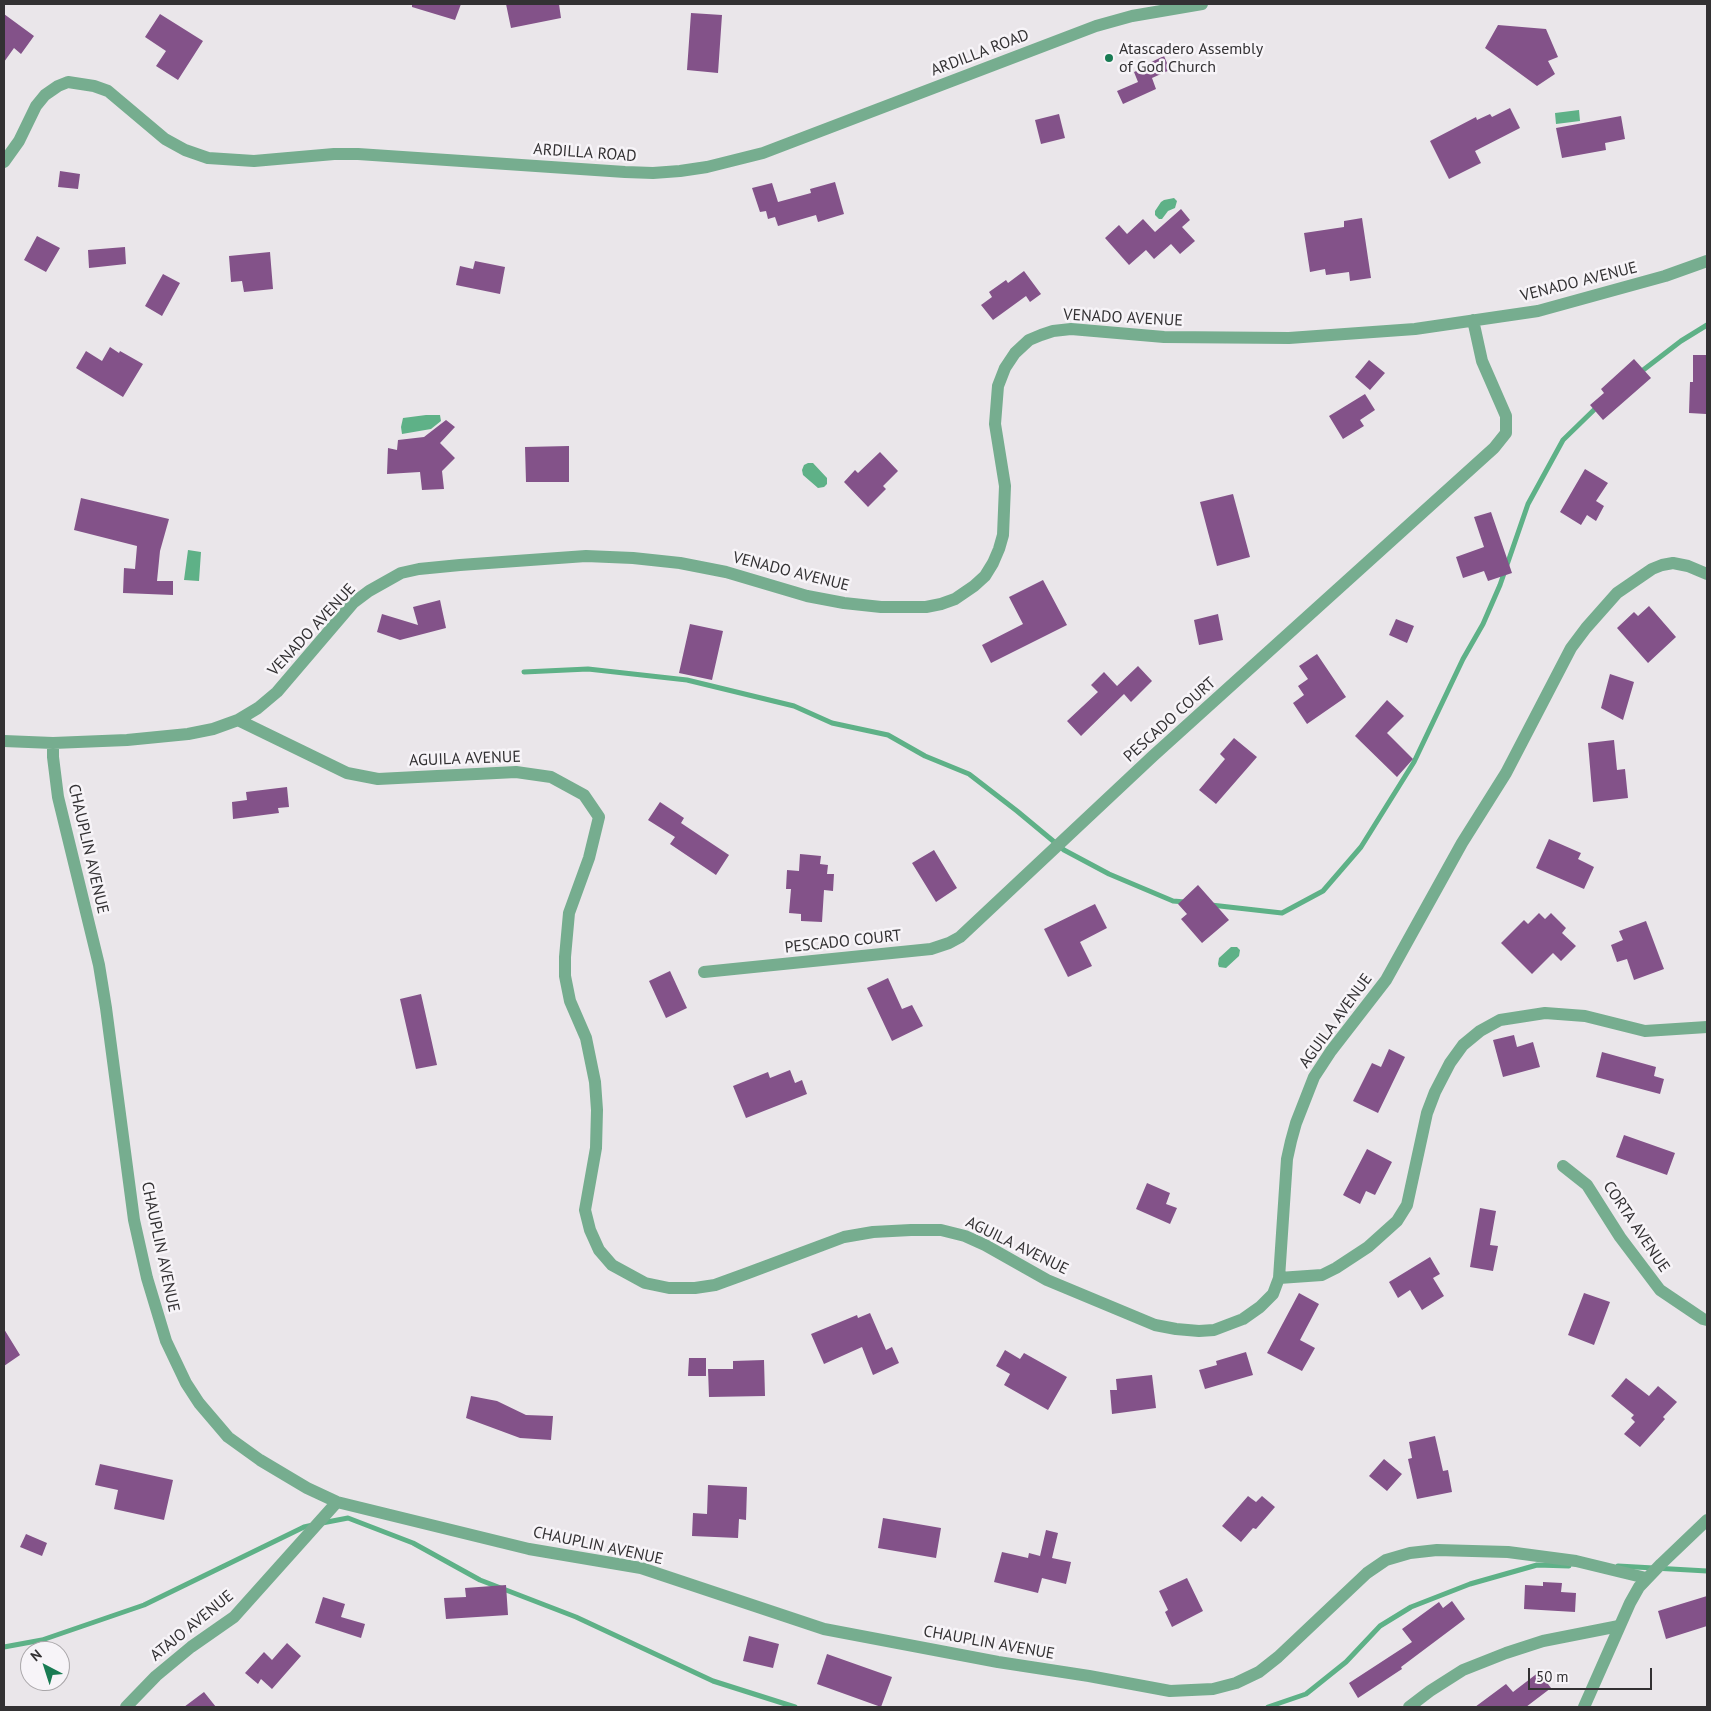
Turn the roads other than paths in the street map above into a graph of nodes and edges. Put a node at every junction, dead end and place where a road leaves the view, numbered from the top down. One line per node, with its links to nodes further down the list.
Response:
1 (1202, 4): 2 (street, ARDILLA ROAD)
2 (4, 162)
3 (1707, 261): 4 (street, VENADO AVENUE)
4 (1473, 320): 6 (street, VENADO AVENUE); 9 (street, PESCADO COURT)
5 (1707, 574): 12 (street, AGUILA AVENUE)
6 (238, 720): 8 (street, VENADO AVENUE); 12 (street, AGUILA AVENUE)
7 (4, 741): 8 (street, VENADO AVENUE)
8 (53, 743): 14 (street, CHAUPLIN AVENUE)
9 (704, 972)
10 (1707, 1027): 12 (street)
11 (1563, 1166): 13 (street, CORTA AVENUE)
12 (1279, 1278)
13 (1707, 1320)
14 (337, 1502): 16 (street, CHAUPLIN AVENUE); 18 (street, ATAJO AVENUE)
15 (1707, 1520): 16 (street)
16 (1646, 1578): 17 (street)
17 (1619, 1626): 19 (street); 20 (street)
18 (126, 1707)
19 (1409, 1707)
20 (1584, 1707)

